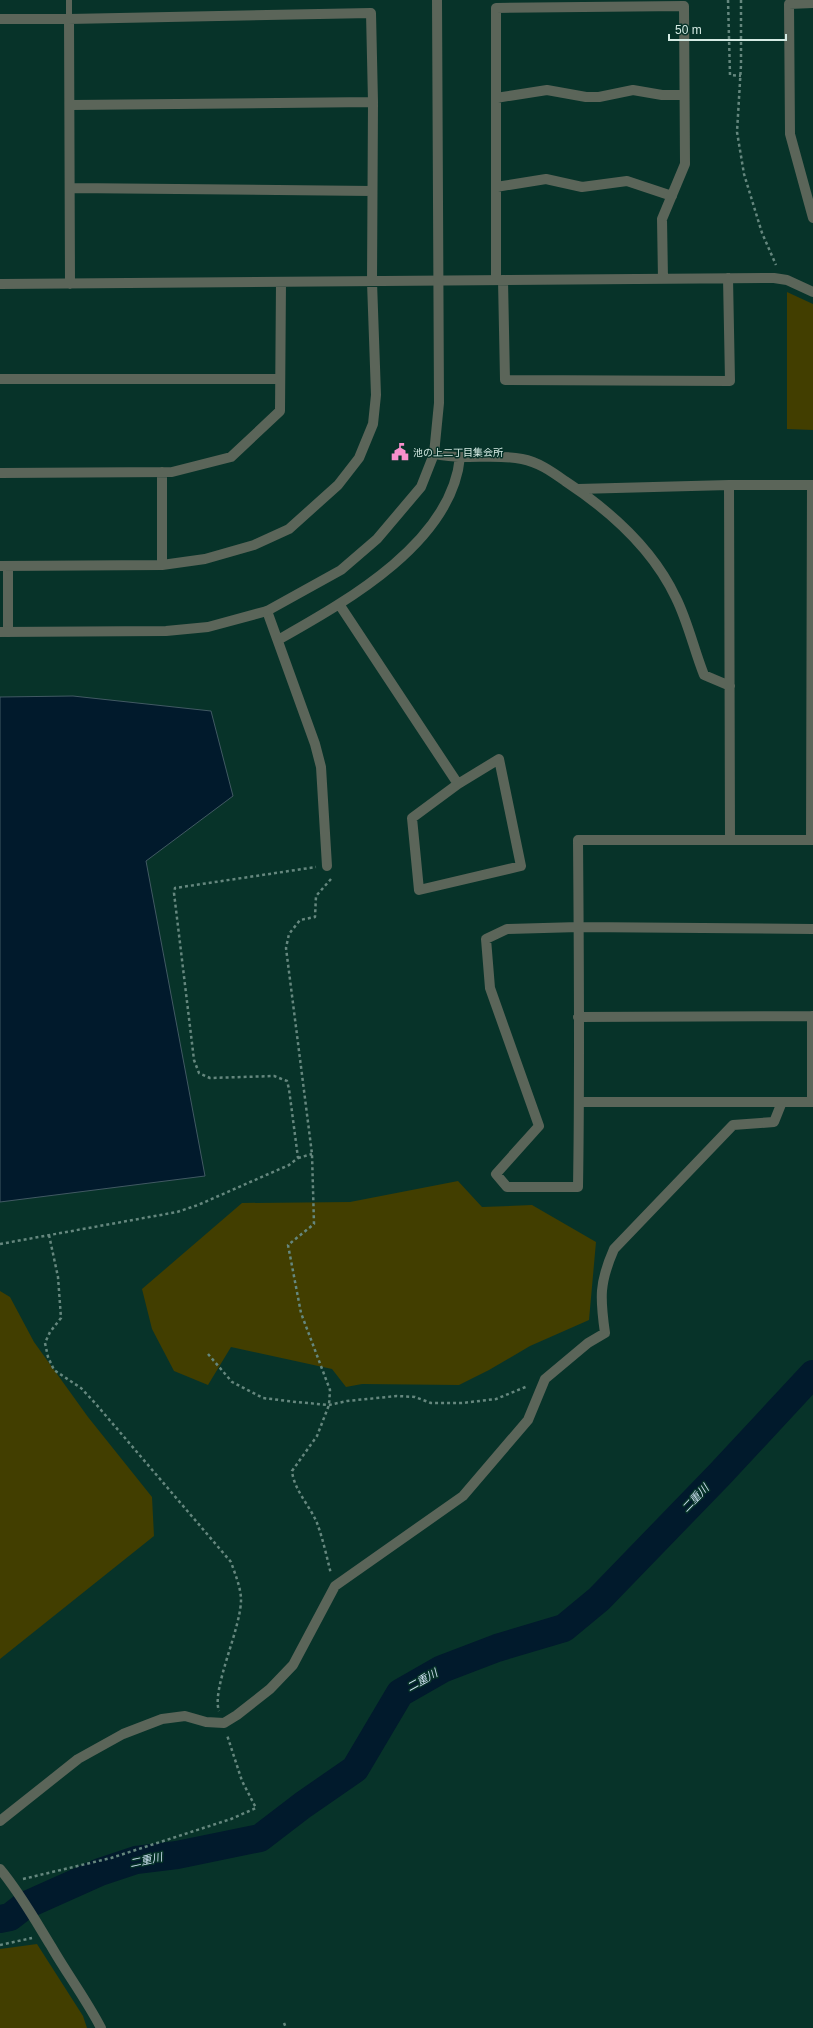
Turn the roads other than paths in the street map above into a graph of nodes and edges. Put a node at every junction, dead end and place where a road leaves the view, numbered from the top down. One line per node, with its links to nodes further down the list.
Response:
1 (69, 0): 5 (lane)
2 (437, 0): 18 (street)
3 (813, 3): 14 (street)
4 (0, 18): 5 (street)
5 (69, 19): 8 (street); 9 (street)
6 (684, 95): 7 (street); 7 (street); 13 (street)
7 (496, 98): 10 (street)
8 (373, 102): 9 (street); 12 (street)
9 (71, 105): 11 (street)
10 (496, 187): 13 (street); 17 (street)
11 (70, 188): 12 (street); 22 (street)
12 (372, 191): 20 (street)
13 (672, 196): 16 (street)
14 (813, 218)
15 (728, 278): 16 (street); 17 (street); 23 (street)
16 (664, 279): 17 (street)
17 (500, 280): 18 (street)
18 (439, 281): 20 (street); 26 (street)
19 (281, 282): 20 (street); 22 (street); 25 (street)
20 (372, 282): 33 (street)
21 (0, 284): 22 (street)
22 (70, 284)
23 (813, 292)
24 (0, 379): 25 (street)
25 (280, 379): 28 (street)
26 (434, 454): 27 (street); 36 (street)
27 (460, 457): 32 (street); 35 (street)
28 (162, 472): 29 (street); 33 (street)
29 (0, 473)
30 (729, 485): 31 (street); 32 (street); 39 (street)
31 (813, 485): 42 (street)
32 (578, 489): 39 (street)
33 (162, 565): 34 (street)
34 (4, 566): 37 (street)
35 (339, 604): 38 (street); 40 (street)
36 (267, 611): 37 (street); 38 (street)
37 (4, 632)
38 (278, 640): 43 (street)
39 (730, 686): 41 (street)
40 (458, 784): 40 (street)
41 (730, 840): 42 (street); 44 (street)
42 (812, 840)
43 (327, 866)
44 (579, 927): 45 (street); 47 (street); 48 (street)
45 (813, 930)
46 (813, 1016): 47 (street); 49 (street)
47 (578, 1017): 48 (street)
48 (580, 1102): 49 (street)
49 (782, 1102): 50 (street)
50 (0, 1821)
51 (0, 1869): 52 (street)
52 (101, 2028)

